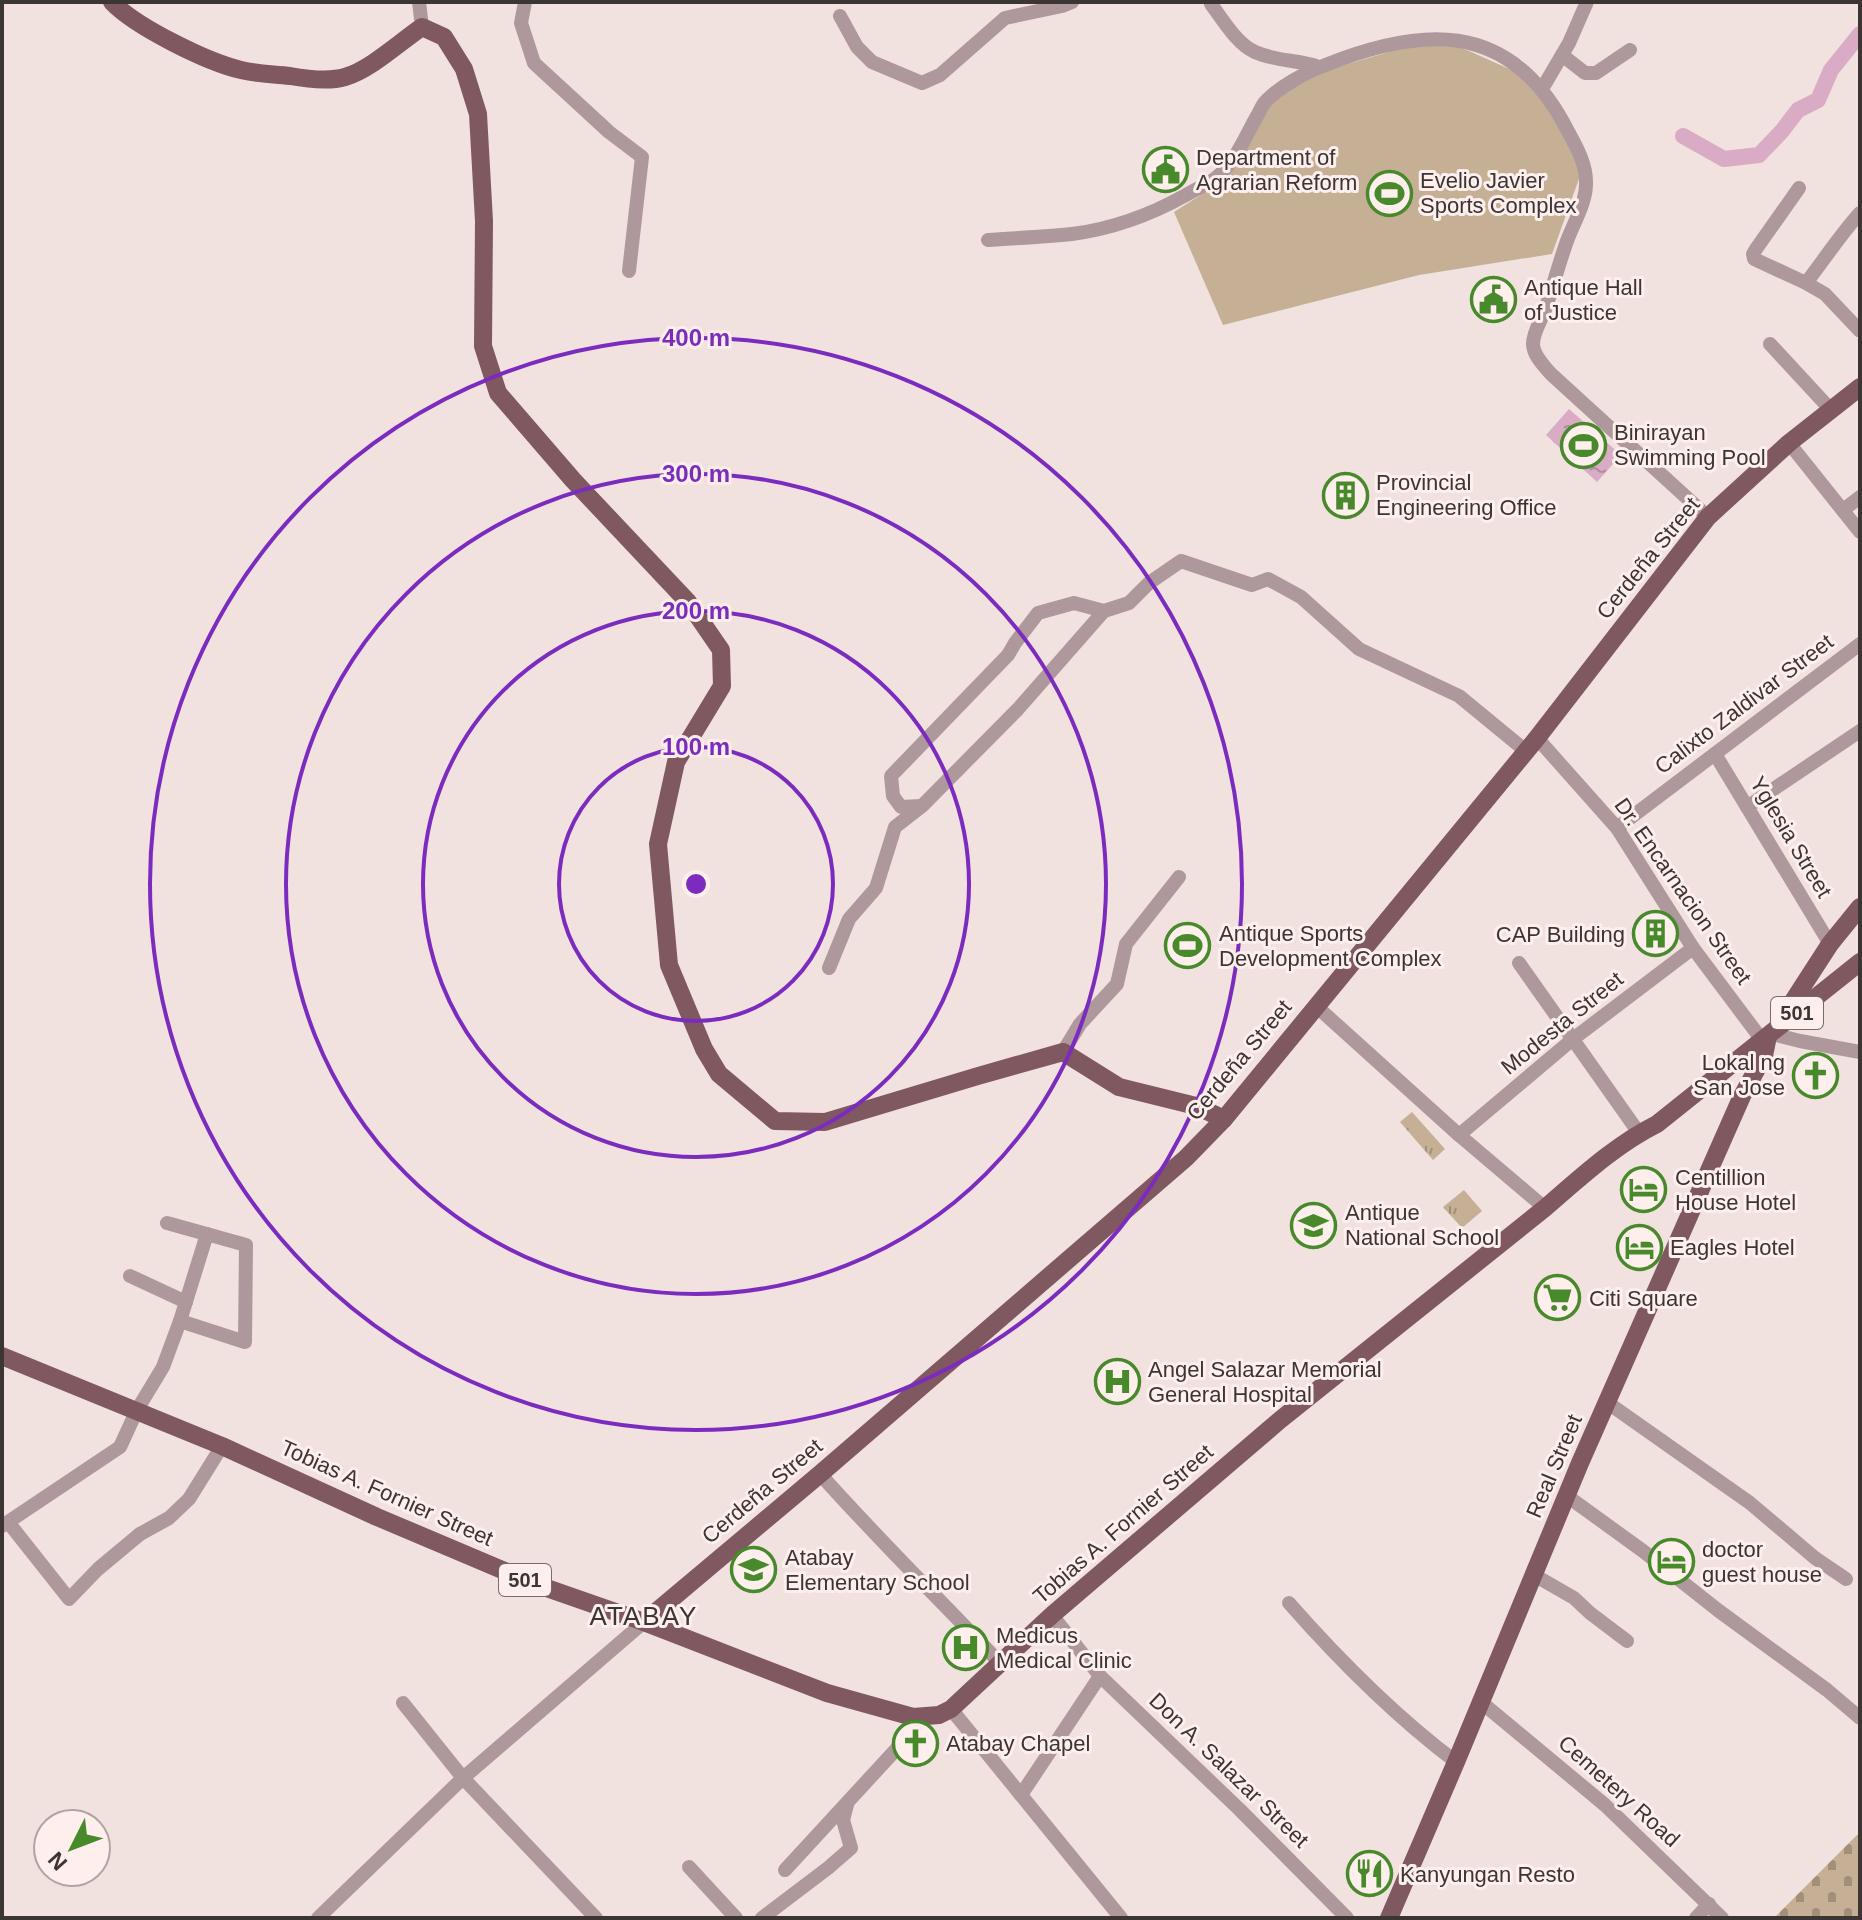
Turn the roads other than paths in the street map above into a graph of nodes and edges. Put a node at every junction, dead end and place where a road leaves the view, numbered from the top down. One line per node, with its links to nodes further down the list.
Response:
1 (112, 2): 8 (main road)
2 (419, 2): 8 (street)
3 (525, 2): 16 (street)
4 (1072, 2): 7 (street)
5 (1587, 2): 10 (street)
6 (1211, 4): 11 (street)
7 (840, 16)
8 (422, 27): 46 (main road)
9 (1630, 50): 10 (street)
10 (1562, 55): 12 (street)
11 (1319, 67): 12 (street); 15 (street)
12 (1542, 89): 25 (street)
13 (1799, 188): 17 (street)
14 (1860, 213): 17 (street)
15 (988, 240)
16 (629, 271)
17 (1806, 283): 18 (street)
18 (1860, 331)
19 (1770, 344): 21 (street)
20 (1860, 387): 21 (main road, Cerdeña Street)
21 (1831, 410): 22 (main road, Cerdeña Street)
22 (1789, 443): 24 (street); 25 (main road, Cerdeña Street)
23 (1860, 497): 24 (street)
24 (1843, 510): 26 (street)
25 (1708, 517): 30 (main road, Cerdeña Street)
26 (1860, 532)
27 (1104, 611): 30 (street, Dr. Encarnacion Street); 32 (street); 32 (street)
28 (1860, 644): 31 (street, Calixto Zaldivar Street)
29 (1860, 731): 33 (street)
30 (1531, 744): 34 (street, Dr. Encarnacion Street); 43 (main road, Cerdeña Street)
31 (1715, 754): 33 (street, Yglesia Street); 34 (street, Calixto Zaldivar Street)
32 (922, 806): 42 (street)
33 (1747, 807): 37 (street, Yglesia Street)
34 (1617, 828): 38 (street, Dr. Encarnacion Street)
35 (1179, 877): 46 (street)
36 (1860, 907): 37 (main road)
37 (1830, 944): 44 (main road)
38 (1693, 948): 44 (street, Dr. Encarnacion Street); 45 (street, Modesta Street)
39 (1860, 954): 44 (main road, Tobias A. Fornier Street / 501)
40 (1860, 962): 44 (main road, Tobias A. Fornier Street / 501)
41 (1519, 963): 45 (street)
42 (829, 968)
43 (1316, 1006): 50 (main road, Cerdeña Street); 52 (street)
44 (1770, 1031): 47 (street); 48 (main road, Tobias A. Fornier Street / 501); 49 (main road, Real Street)
45 (1573, 1039): 51 (street); 52 (street, Modesta Street)
46 (1063, 1052): 50 (main road)
47 (1860, 1052)
48 (1732, 1061): 49 (main road); 51 (main road, Tobias A. Fornier Street / 501)
49 (1742, 1096): 60 (main road, Real Street)
50 (1224, 1119): 63 (main road, Cerdeña Street)
51 (1639, 1133): 53 (main road, Tobias A. Fornier Street / 501)
52 (1459, 1135): 53 (street)
53 (1545, 1208): 69 (main road, Tobias A. Fornier Street / 501)
54 (167, 1223): 55 (street)
55 (207, 1234): 57 (street); 58 (street)
56 (130, 1276): 57 (street)
57 (186, 1302): 58 (street)
58 (180, 1321): 61 (street)
59 (2, 1356): 61 (main road, 501)
60 (1608, 1403): 64 (main road, Real Street); 67 (street)
61 (137, 1410): 62 (main road, Tobias A. Fornier Street / 501); 65 (street)
62 (222, 1446): 65 (street); 70 (main road, Tobias A. Fornier Street / 501)
63 (820, 1474): 70 (main road, Cerdeña Street); 72 (street)
64 (1567, 1496): 66 (main road, Real Street); 78 (street)
65 (5, 1524)
66 (1534, 1575): 71 (street); 74 (main road, Real Street)
67 (1846, 1579)
68 (1289, 1603): 79 (street)
69 (1052, 1615): 72 (main road, Tobias A. Fornier Street / 501); 73 (street, Don A. Salazar Street)
70 (644, 1622): 77 (main road, Tobias A. Fornier Street / 501); 80 (street)
71 (1627, 1641)
72 (1000, 1663): 76 (main road, Tobias A. Fornier Street / 501)
73 (1100, 1676): 81 (street); 91 (street, Don A. Salazar Street)
74 (1481, 1702): 79 (main road, Real Street); 85 (street, Cemetery Road)
75 (403, 1703): 80 (street)
76 (951, 1709): 77 (main road, Tobias A. Fornier Street / 501); 81 (street)
77 (925, 1718): 82 (street)
78 (1860, 1718)
79 (1456, 1762): 92 (main road, Real Street)
80 (463, 1778): 86 (street); 87 (street)
81 (1021, 1795): 90 (street)
82 (849, 1801): 84 (street); 89 (street)
83 (689, 1867): 88 (street)
84 (785, 1870)
85 (1709, 1904): 93 (street); 94 (street, Cemetery Road)
86 (318, 1918)
87 (596, 1918)
88 (736, 1918)
89 (762, 1918)
90 (1121, 1918)
91 (1347, 1918)
92 (1389, 1918)
93 (1696, 1918)
94 (1722, 1918)

